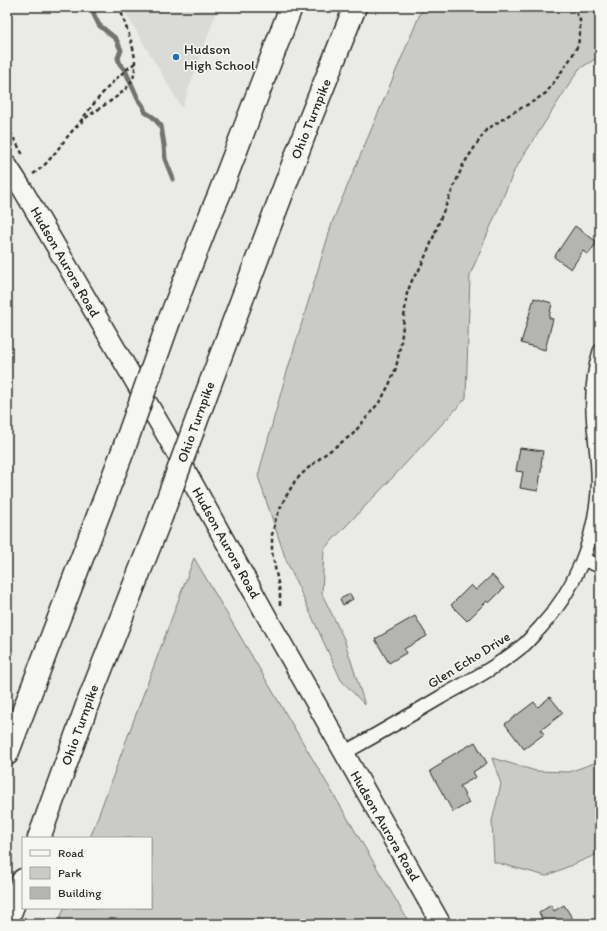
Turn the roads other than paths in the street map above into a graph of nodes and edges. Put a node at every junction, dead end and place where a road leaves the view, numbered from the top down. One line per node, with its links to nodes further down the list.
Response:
1 (291, 7): 8 (highway, bridge)
2 (355, 7): 9 (highway, Ohio Turnpike, bridge)
3 (7, 165): 7 (street, Hudson Aurora Road)
4 (600, 351): 5 (street, Glen Echo Drive)
5 (584, 560): 6 (street); 7 (street, Glen Echo Drive)
6 (600, 566)
7 (344, 753): 12 (street, Hudson Aurora Road)
8 (7, 754)
9 (39, 837)
10 (22, 883): 11 (highway)
11 (7, 921)
12 (441, 924)

